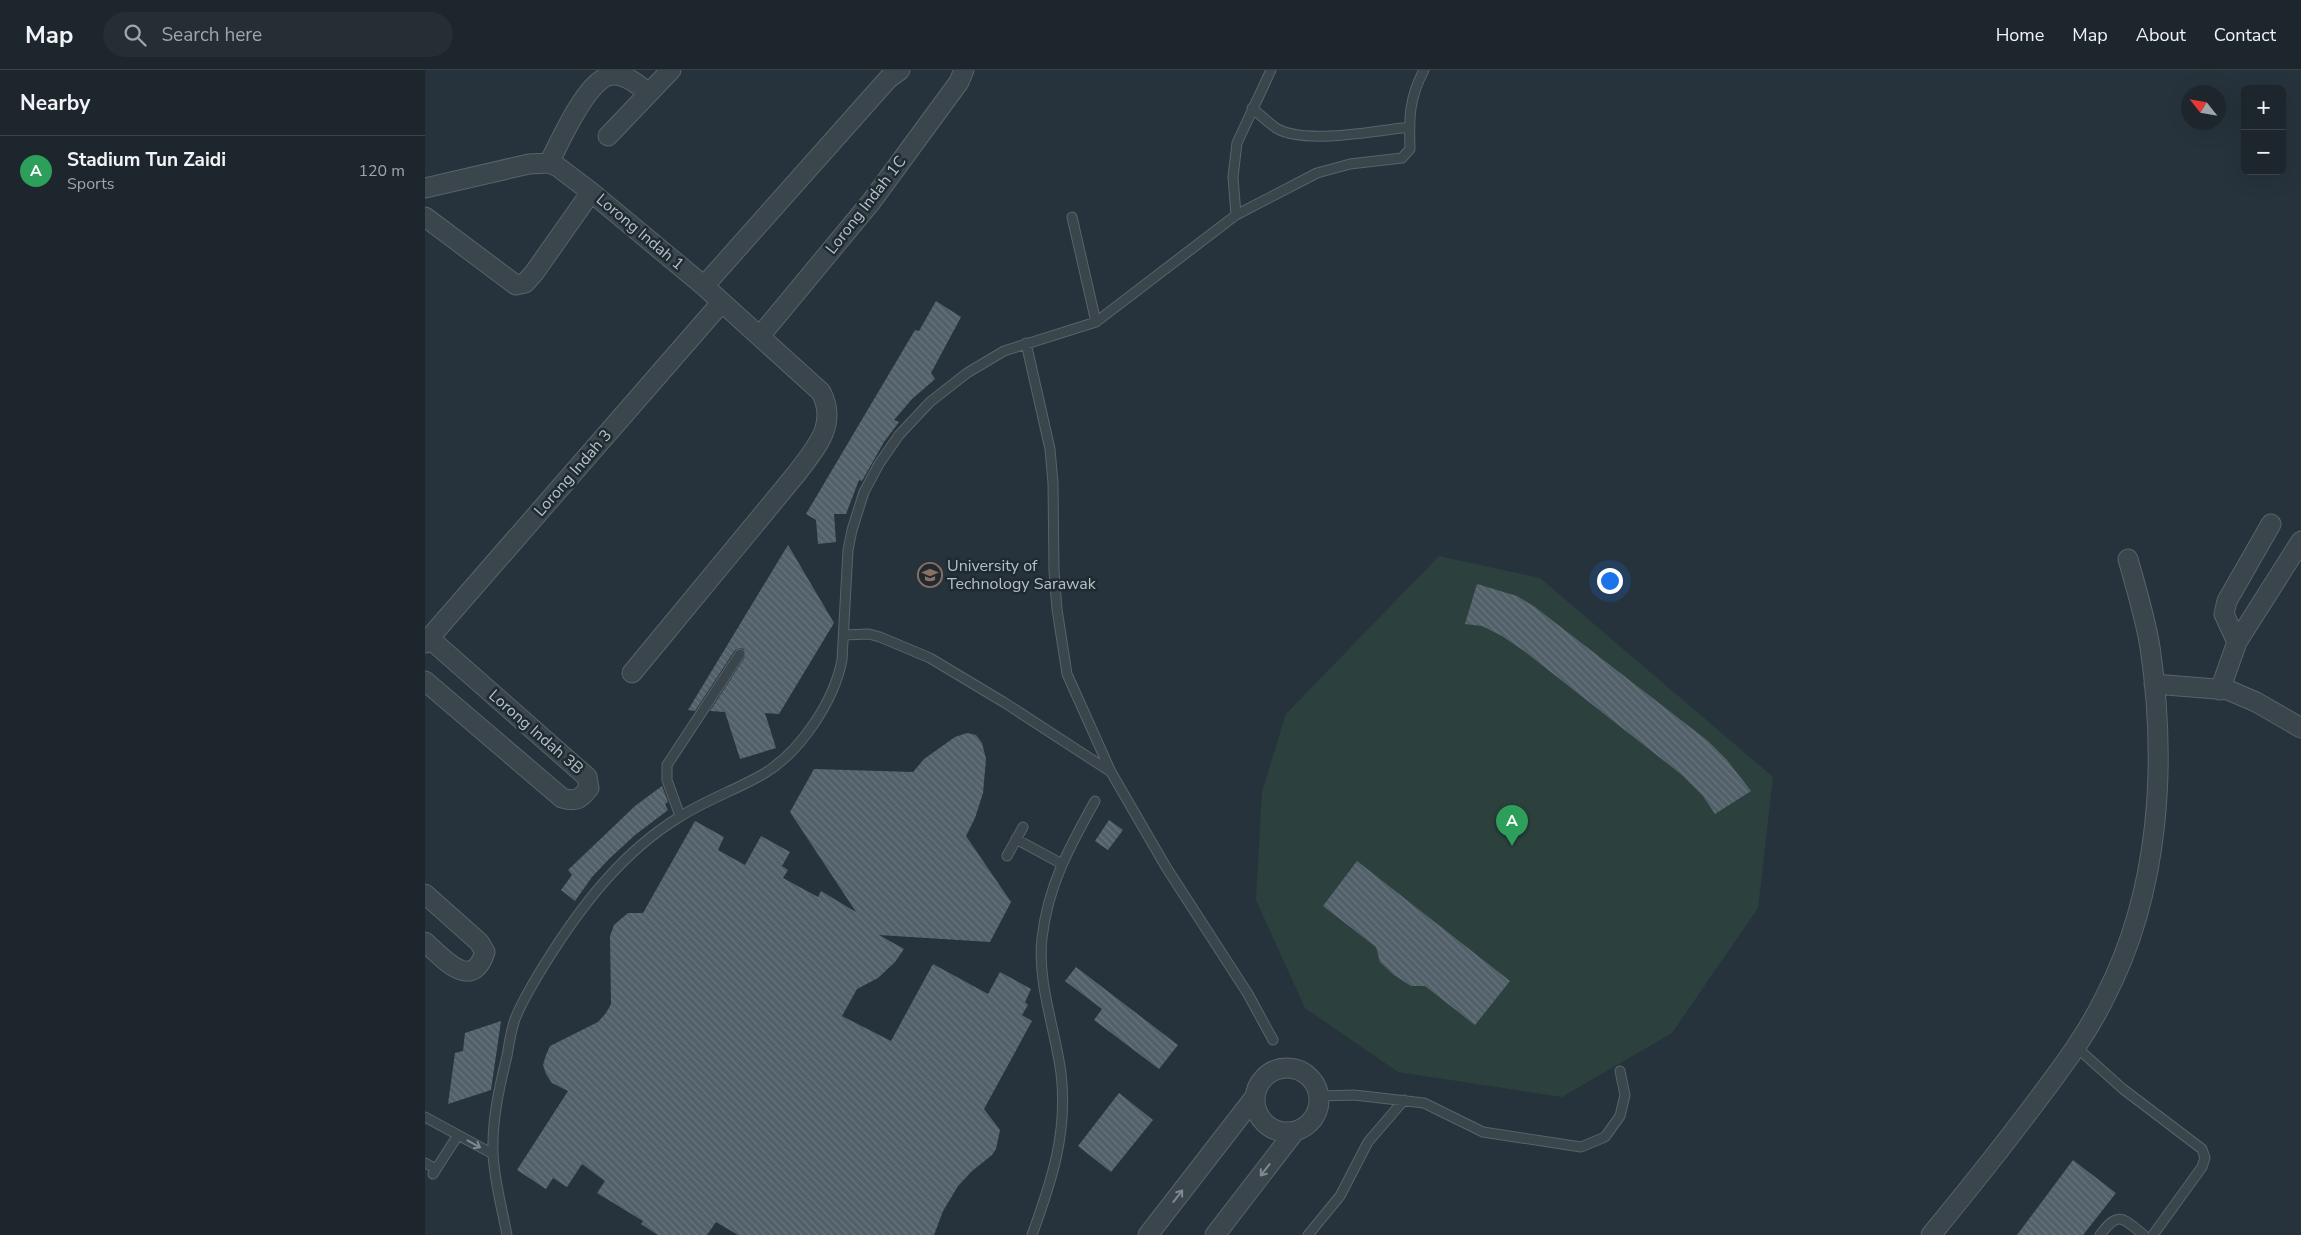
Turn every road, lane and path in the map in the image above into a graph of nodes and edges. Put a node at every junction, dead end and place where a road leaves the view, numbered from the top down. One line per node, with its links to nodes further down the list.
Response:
1 (671, 70): 6 (street)
2 (900, 70): 16 (street)
3 (964, 70): 19 (street, Lorong Indah 1C)
4 (1271, 70): 7 (lane)
5 (1424, 70): 8 (lane)
6 (648, 93): 9 (street); 10 (street)
7 (1252, 108): 8 (lane); 13 (lane)
8 (1409, 128): 13 (lane)
9 (608, 136)
10 (549, 163): 11 (street); 12 (street, Lorong Indah 1)
11 (425, 188)
12 (591, 192): 14 (street); 16 (street, Lorong Indah 1)
13 (1236, 215): 18 (lane)
14 (425, 217)
15 (1072, 217): 18 (lane)
16 (704, 286): 17 (street, Lorong Indah 1)
17 (721, 303): 19 (street, Lorong Indah 1); 25 (street, Lorong Indah 3)
18 (1096, 322): 20 (lane)
19 (760, 336): 28 (street, Lorong Indah 1)
20 (1026, 343): 24 (lane); 33 (lane)
21 (2271, 524): 26 (street)
22 (2301, 541): 26 (street)
23 (2129, 559): 30 (street)
24 (844, 634): 33 (lane); 35 (lane)
25 (427, 641): 29 (street, Lorong Indah 3B)
26 (2237, 642): 31 (street)
27 (740, 654): 35 (lane)
28 (632, 673)
29 (425, 681)
30 (2154, 684): 31 (street); 43 (street)
31 (2221, 690): 32 (street)
32 (2301, 728)
33 (1111, 772): 42 (lane)
34 (1095, 801): 39 (lane)
35 (680, 816): 51 (lane)
36 (1023, 827): 37 (lane)
37 (1016, 839): 38 (lane); 39 (lane)
38 (1007, 856)
39 (1062, 864): 54 (lane)
40 (425, 894): 41 (street)
41 (425, 942)
42 (1273, 1040)
43 (2076, 1047): 58 (street); 61 (lane)
44 (1620, 1072): 47 (lane)
45 (1319, 1096): 46 (street); 47 (lane); 49 (street)
46 (1254, 1098): 49 (street); 55 (street, one-way to 46)
47 (1404, 1100): 57 (lane)
48 (425, 1117): 50 (lane)
49 (1295, 1131): 56 (street, one-way to 56)
50 (458, 1135): 51 (lane, one-way to 51); 52 (lane)
51 (493, 1154): 53 (lane)
52 (425, 1163)
53 (507, 1235)
54 (1031, 1235)
55 (1148, 1235)
56 (1215, 1235)
57 (1309, 1235)
58 (1931, 1235)
59 (2100, 1235): 60 (lane)
60 (2144, 1235)
61 (2153, 1235)

